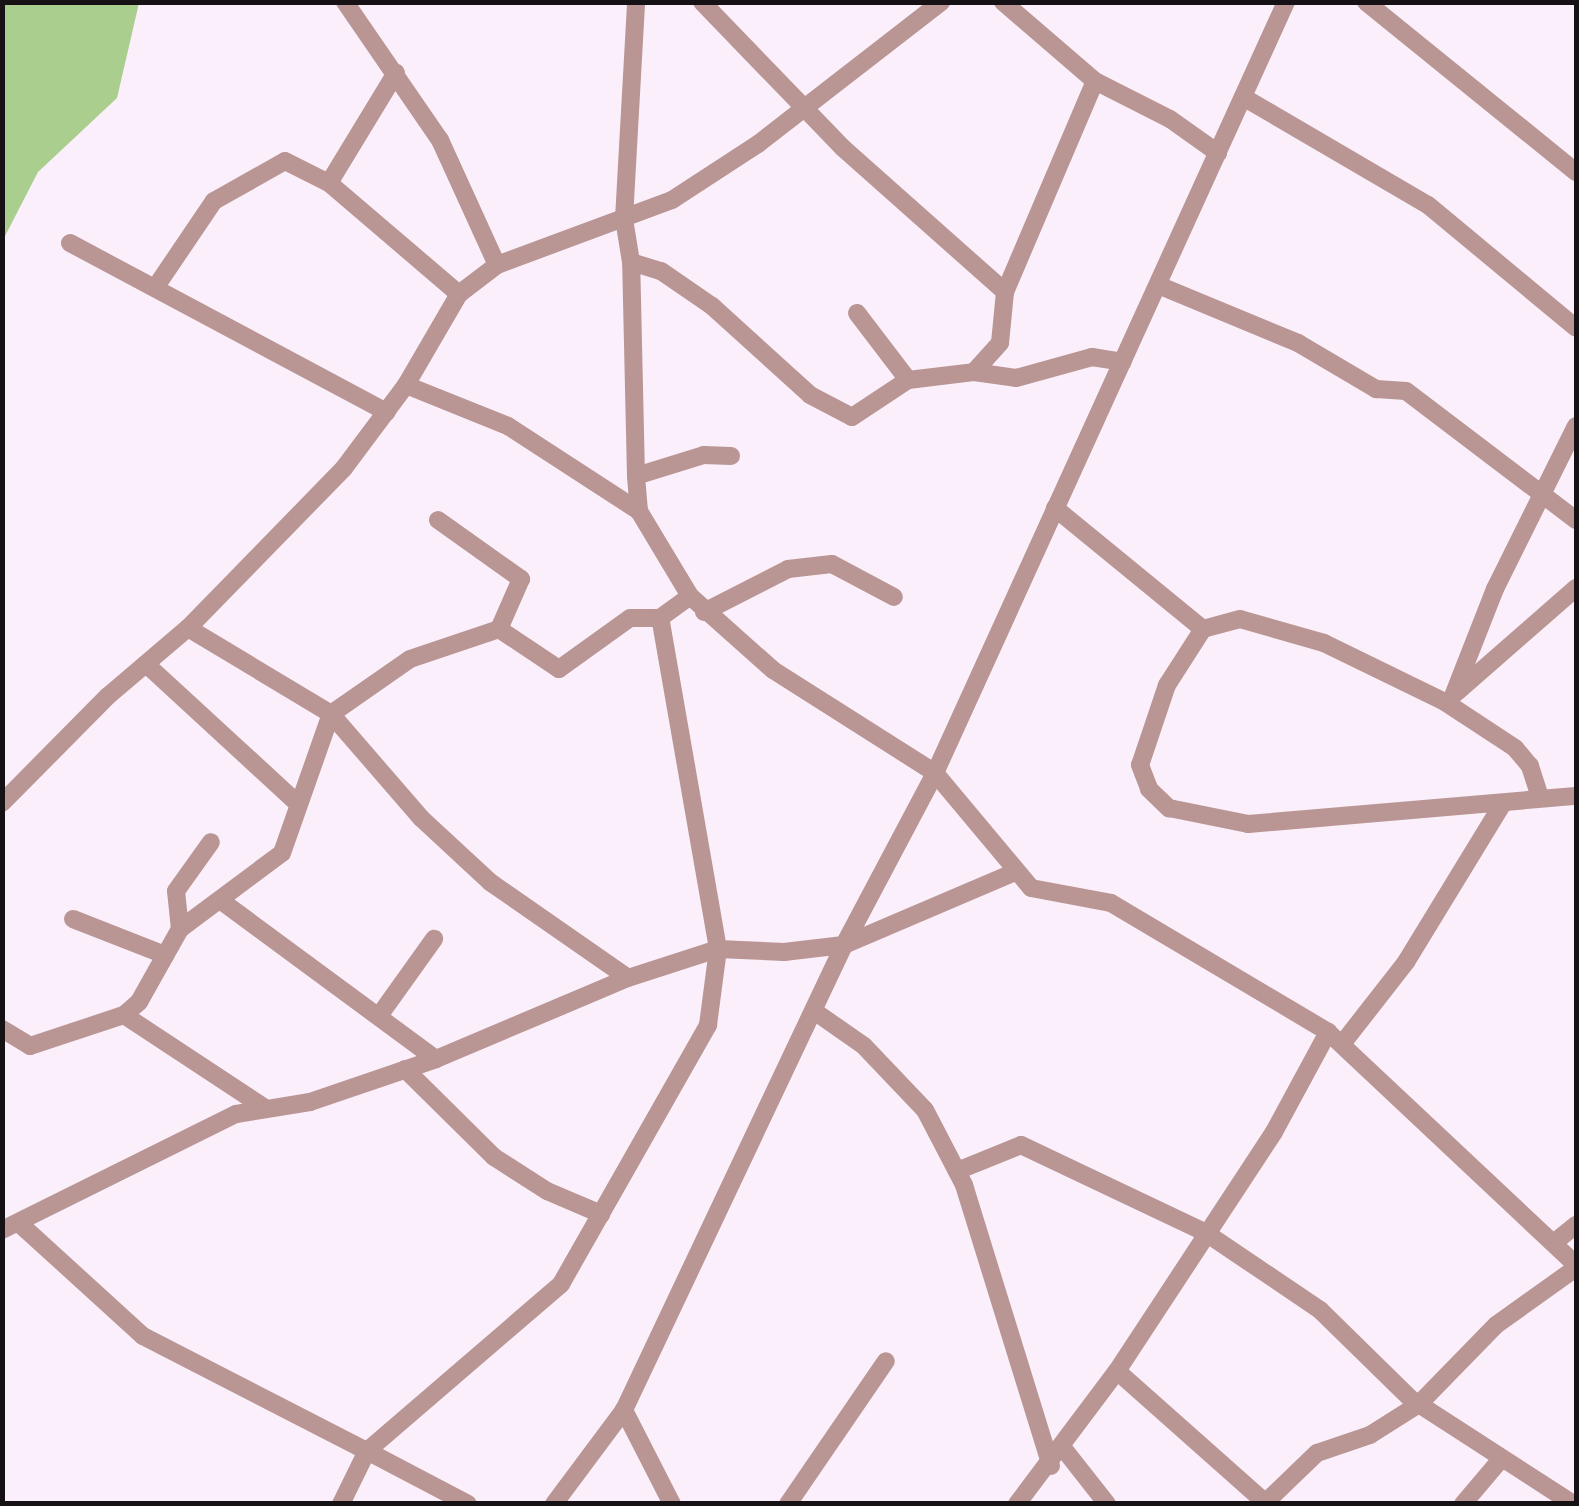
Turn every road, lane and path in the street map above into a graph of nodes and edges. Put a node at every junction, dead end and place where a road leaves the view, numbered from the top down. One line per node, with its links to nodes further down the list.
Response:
1 (346, 2): 8 (street)
2 (636, 2): 15 (street)
3 (702, 2): 11 (street)
4 (941, 2): 11 (street)
5 (1003, 2): 9 (street)
6 (1286, 2): 10 (street)
7 (1366, 2): 13 (street)
8 (396, 74): 14 (street); 18 (street)
9 (1095, 82): 12 (street); 21 (street)
10 (1243, 97): 12 (street); 24 (street)
11 (804, 105): 15 (street); 21 (street)
12 (1218, 154): 19 (street)
13 (1576, 172)
14 (329, 183): 20 (street); 22 (street)
15 (624, 220): 17 (street); 18 (street)
16 (70, 244): 20 (street)
17 (631, 262): 27 (street); 32 (street)
18 (497, 264): 22 (street)
19 (1158, 285): 25 (street); 33 (street)
20 (155, 288): 29 (street)
21 (1005, 292): 26 (street)
22 (459, 294): 28 (street)
23 (857, 313): 27 (street)
24 (1576, 328)
25 (1123, 362): 26 (street); 34 (street)
26 (974, 372): 27 (street)
27 (908, 380)
28 (406, 385): 29 (street); 35 (street)
29 (386, 412): 43 (street)
30 (1576, 426): 33 (street)
31 (730, 456): 32 (street)
32 (636, 476): 35 (street)
33 (1544, 493): 37 (street); 47 (street)
34 (1056, 508): 45 (street); 49 (street)
35 (639, 511): 39 (street)
36 (438, 520): 44 (street)
37 (1576, 520)
38 (1576, 588): 47 (street)
39 (690, 596): 41 (street); 42 (street)
40 (894, 597): 41 (street)
41 (704, 612): 49 (street)
42 (660, 618): 44 (street); 62 (street)
43 (188, 628): 46 (street); 48 (street)
44 (499, 629): 48 (street)
45 (1203, 629): 47 (street); 54 (street)
46 (146, 664): 52 (street); 53 (street)
47 (1449, 699): 51 (street)
48 (331, 714): 53 (street); 64 (street)
49 (936, 773): 56 (street); 61 (street)
50 (1576, 796): 51 (street)
51 (1540, 798): 54 (street)
52 (2, 803)
53 (297, 803): 57 (street)
54 (1502, 804): 69 (street)
55 (211, 842): 59 (street)
56 (1015, 872): 61 (street); 69 (street)
57 (220, 900): 59 (street); 67 (street)
58 (73, 919): 63 (street)
59 (180, 930): 63 (street)
60 (434, 938): 67 (street)
61 (844, 946): 62 (street); 65 (street)
62 (718, 949): 64 (street); 74 (street)
63 (165, 955): 66 (street)
64 (628, 978): 70 (street)
65 (814, 1011): 73 (street); 84 (street)
66 (124, 1015): 68 (street); 72 (street)
67 (379, 1016): 70 (street)
68 (2, 1029)
69 (1335, 1038): 78 (street); 79 (street)
70 (436, 1059): 71 (street)
71 (405, 1070): 72 (street); 74 (street)
72 (265, 1108): 75 (street)
73 (957, 1170): 78 (street); 88 (street)
74 (601, 1214): 86 (street)
75 (21, 1225): 77 (street); 86 (street)
76 (1576, 1225): 79 (street)
77 (2, 1230)
78 (1206, 1234): 82 (street); 83 (street)
79 (1556, 1240): 80 (street)
80 (1576, 1267): 83 (street)
81 (886, 1361): 94 (street)
82 (1117, 1371): 85 (street); 89 (street)
83 (1419, 1404): 87 (street); 89 (street)
84 (624, 1410): 92 (street); 93 (street)
85 (1063, 1448): 88 (street); 96 (street)
86 (368, 1450): 90 (street); 91 (street)
87 (1501, 1459): 97 (street); 98 (street)
88 (1050, 1466): 95 (street)
89 (1266, 1503)
90 (341, 1504)
91 (468, 1504)
92 (554, 1504)
93 (672, 1504)
94 (788, 1504)
95 (1017, 1504)
96 (1107, 1504)
97 (1464, 1504)
98 (1573, 1504)

